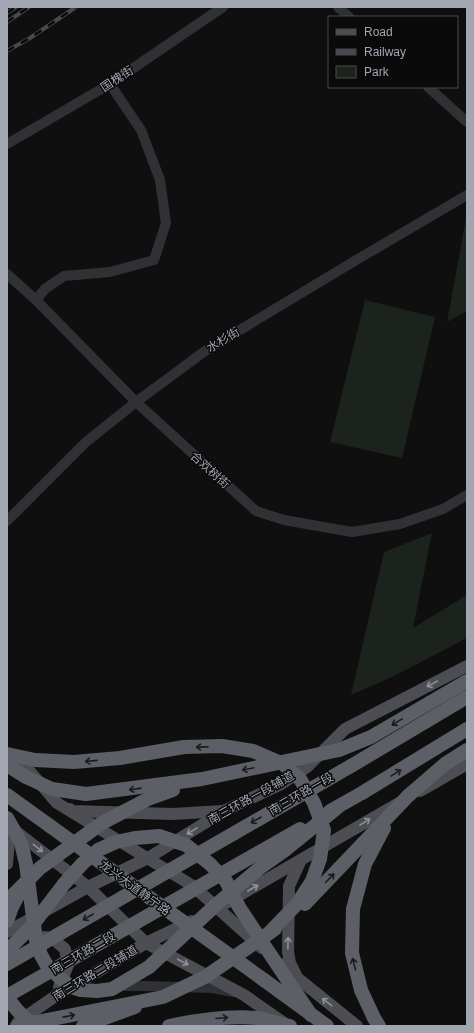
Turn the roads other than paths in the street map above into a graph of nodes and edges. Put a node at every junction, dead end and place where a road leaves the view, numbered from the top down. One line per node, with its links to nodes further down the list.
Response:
1 (223, 7): 4 (street, 国槐街)
2 (338, 7): 3 (street)
3 (349, 16)
4 (110, 84): 7 (street, 国槐街); 10 (street)
5 (429, 88): 6 (street)
6 (467, 122)
7 (7, 144)
8 (467, 195): 11 (street, 水杉街)
9 (7, 274): 10 (street, 合欢树街)
10 (36, 300): 11 (street, 合欢树街)
11 (136, 402): 12 (street, 合欢树街); 13 (street, 水杉街)
12 (467, 495)
13 (7, 521)
14 (467, 666): 28 (main road, 南三环路一段辅道, one-way to 28)
15 (467, 681): 22 (highway, one-way to 22, bridge)
16 (467, 697): 45 (highway, 南三环路一段, one-way to 45, bridge)
17 (467, 729): 27 (highway, one-way to 17, bridge)
18 (467, 750): 24 (highway)
19 (7, 754): 25 (main road); 41 (highway, one-way to 19, bridge)
20 (467, 764): 33 (main road, one-way to 20)
21 (7, 765): 22 (highway, one-way to 21, bridge)
22 (202, 779): 35 (highway, bridge)
23 (7, 795): 47 (highway, 龙兴大道静宁路, bridge)
24 (408, 796): 41 (highway, one-way to 24, bridge); 62 (highway, one-way to 24, bridge)
25 (57, 803): 28 (main road); 32 (main road)
26 (7, 804): 47 (highway, 龙兴大道静宁路, bridge)
27 (338, 807): 29 (highway, bridge); 50 (highway, 南三环路二段, bridge)
28 (226, 810): 32 (main road, 南三环路一段辅道, one-way to 32)
29 (7, 818)
30 (7, 824): 36 (main road, one-way to 36)
31 (7, 835): 34 (main road)
32 (148, 858): 36 (main road, 南三环路一段辅道); 38 (main road)
33 (300, 862): 38 (main road, one-way to 33); 46 (main road, one-way to 33)
34 (7, 864)
35 (25, 883): 37 (highway, bridge); 39 (highway, bridge)
36 (88, 887): 40 (main road); 43 (main road)
37 (7, 901)
38 (217, 908): 43 (main road, 南三环路二段辅道); 46 (main road)
39 (7, 921)
40 (7, 932)
41 (268, 934): 52 (highway, bridge)
42 (7, 938): 51 (main road)
43 (146, 943): 48 (main road, 南三环路二段辅道); 49 (main road, one-way to 49)
44 (7, 951): 53 (highway, bridge)
45 (7, 964)
46 (298, 980): 61 (main road, one-way to 46)
47 (261, 983): 53 (highway, bridge)
48 (71, 987): 49 (street); 51 (main road, 南三环路二段辅道)
49 (244, 995): 59 (main road)
50 (7, 996): 56 (highway, bridge)
51 (54, 997): 54 (main road, 南三环路二段辅道)
52 (163, 997): 55 (highway, one-way to 52, bridge); 57 (highway, bridge)
53 (312, 1020): 60 (highway)
54 (12, 1026)
55 (17, 1026)
56 (34, 1026)
57 (83, 1026)
58 (169, 1026): 59 (highway, one-way to 59, bridge)
59 (289, 1026)
60 (327, 1026)
61 (357, 1026)
62 (379, 1026)

